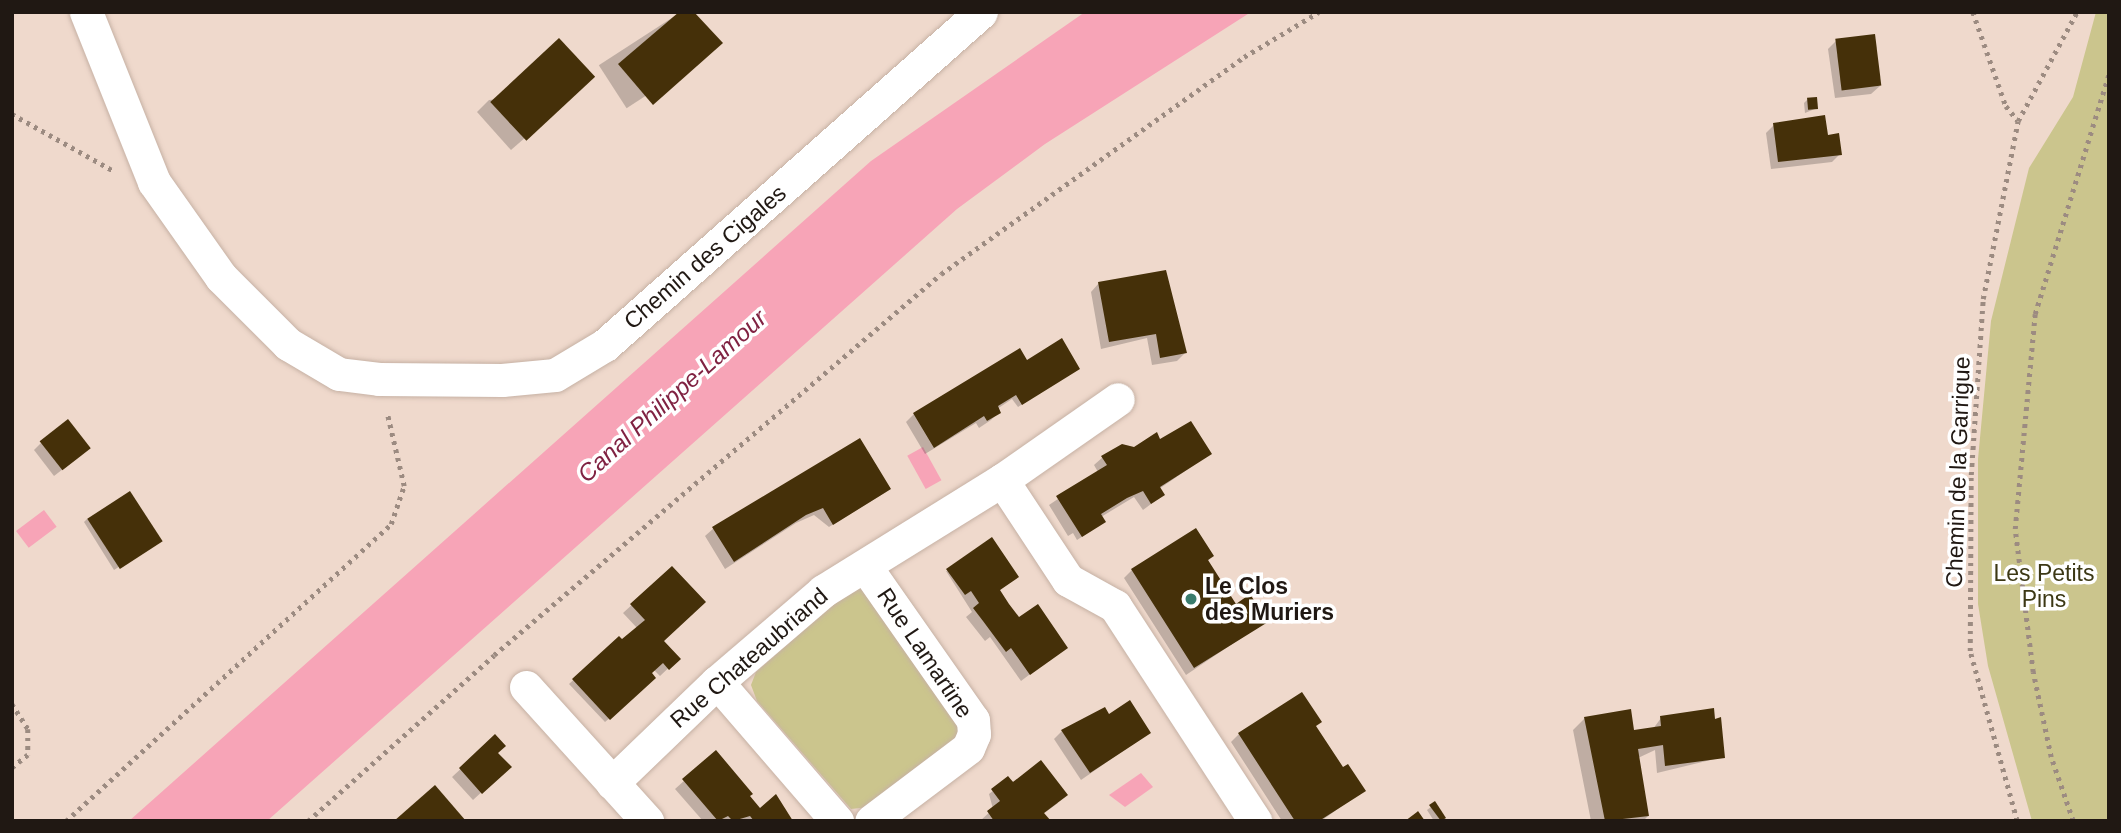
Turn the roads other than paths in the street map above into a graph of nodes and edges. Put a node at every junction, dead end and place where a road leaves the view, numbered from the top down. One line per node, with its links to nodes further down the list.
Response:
1 (86, 12): 2 (street, Chemin des Cigales)
2 (981, 12)
3 (1118, 399): 4 (street, Rue Chateaubriand)
4 (1002, 480): 5 (street, Rue Chateaubriand); 12 (street)
5 (865, 566): 6 (street, Rue Chateaubriand); 11 (street, Rue Lamartine)
6 (717, 682): 8 (street, Rue Chateaubriand); 10 (street)
7 (526, 687): 8 (street)
8 (612, 783): 9 (street)
9 (647, 821)
10 (837, 821)
11 (871, 821)
12 (1255, 821)

